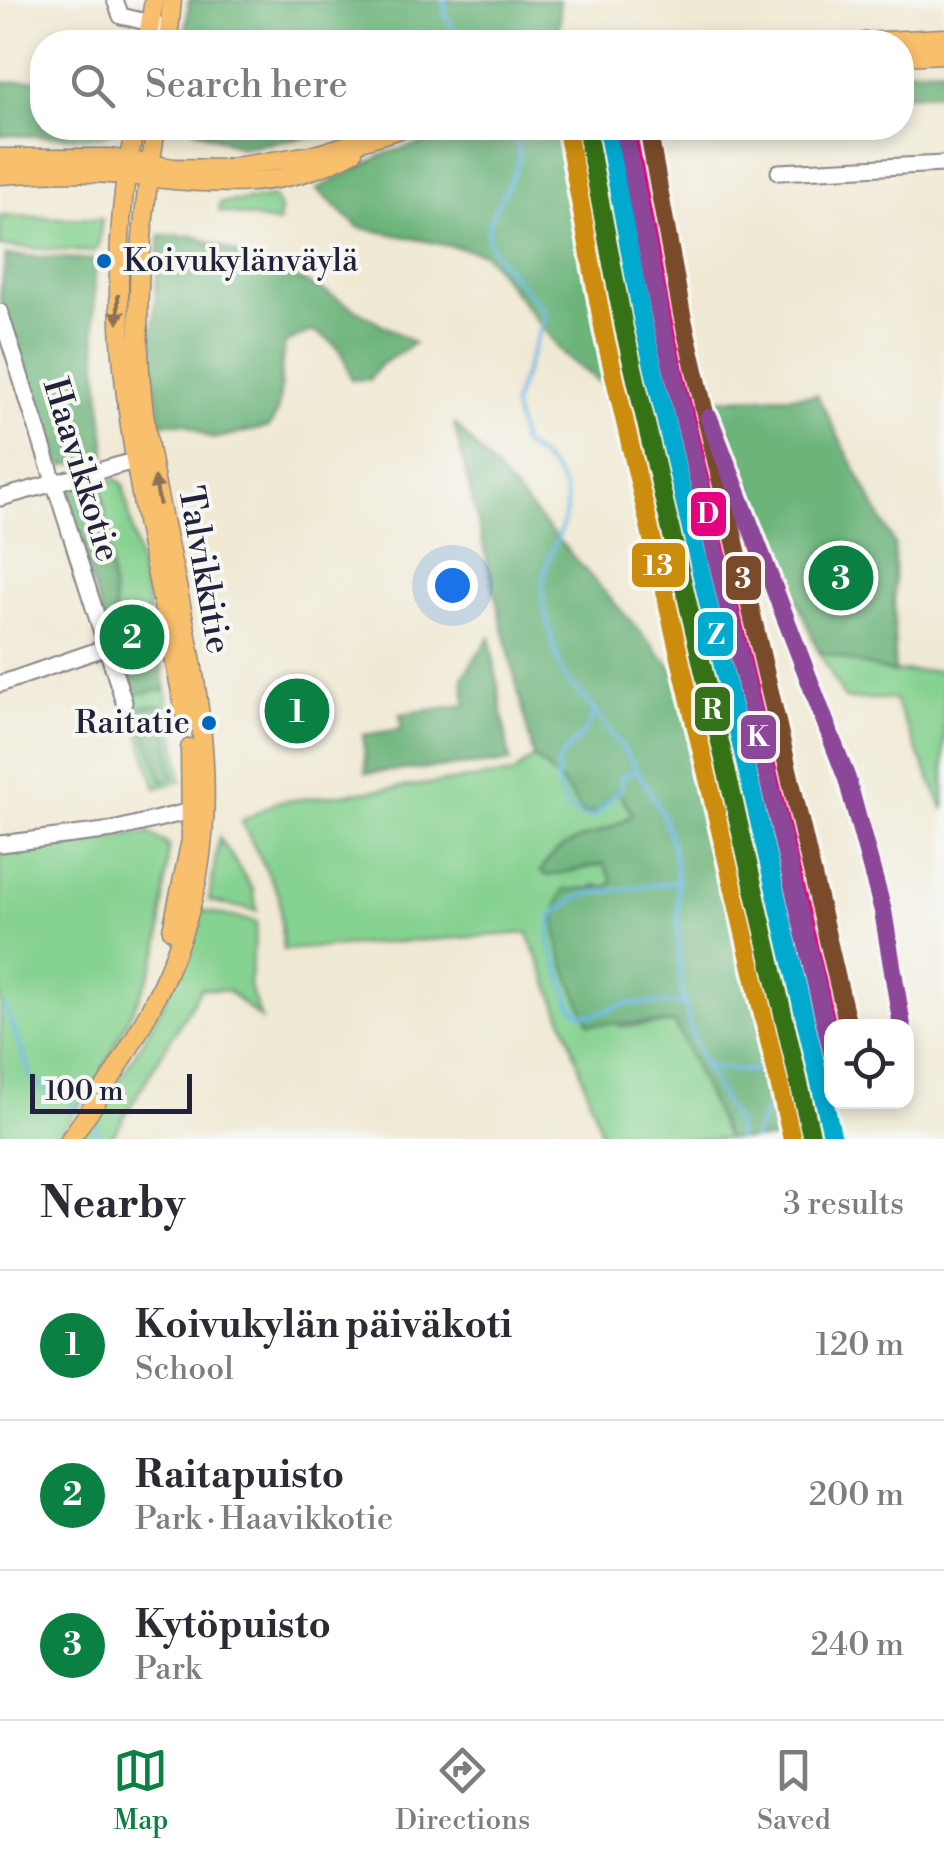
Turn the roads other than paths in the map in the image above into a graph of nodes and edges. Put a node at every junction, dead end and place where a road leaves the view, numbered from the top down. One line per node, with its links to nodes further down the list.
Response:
1 (115, 0): 4 (street)
2 (154, 0): 5 (main road)
3 (172, 0): 6 (main road)
4 (144, 30)
5 (149, 30)
6 (169, 30)
7 (944, 38): 8 (main road)
8 (914, 40)
9 (944, 54): 10 (main road)
10 (914, 55)
11 (136, 140): 16 (main road)
12 (151, 140): 16 (main road)
13 (365, 140): 16 (main road)
14 (0, 158): 16 (main road)
15 (944, 164): 17 (street)
16 (138, 171): 18 (main road); 20 (main road, Talvikkitie)
17 (780, 172)
18 (0, 175)
19 (0, 312): 21 (street, Haavikkotie)
20 (142, 458): 21 (street); 26 (main road, Talvikkitie)
21 (56, 480): 22 (street); 23 (street, Haavikkotie)
22 (0, 498)
23 (107, 648): 24 (street); 25 (street, Haavikkotie)
24 (0, 684)
25 (124, 702)
26 (198, 809): 27 (street); 28 (main road, Talvikkitie)
27 (0, 844)
28 (70, 1139)

